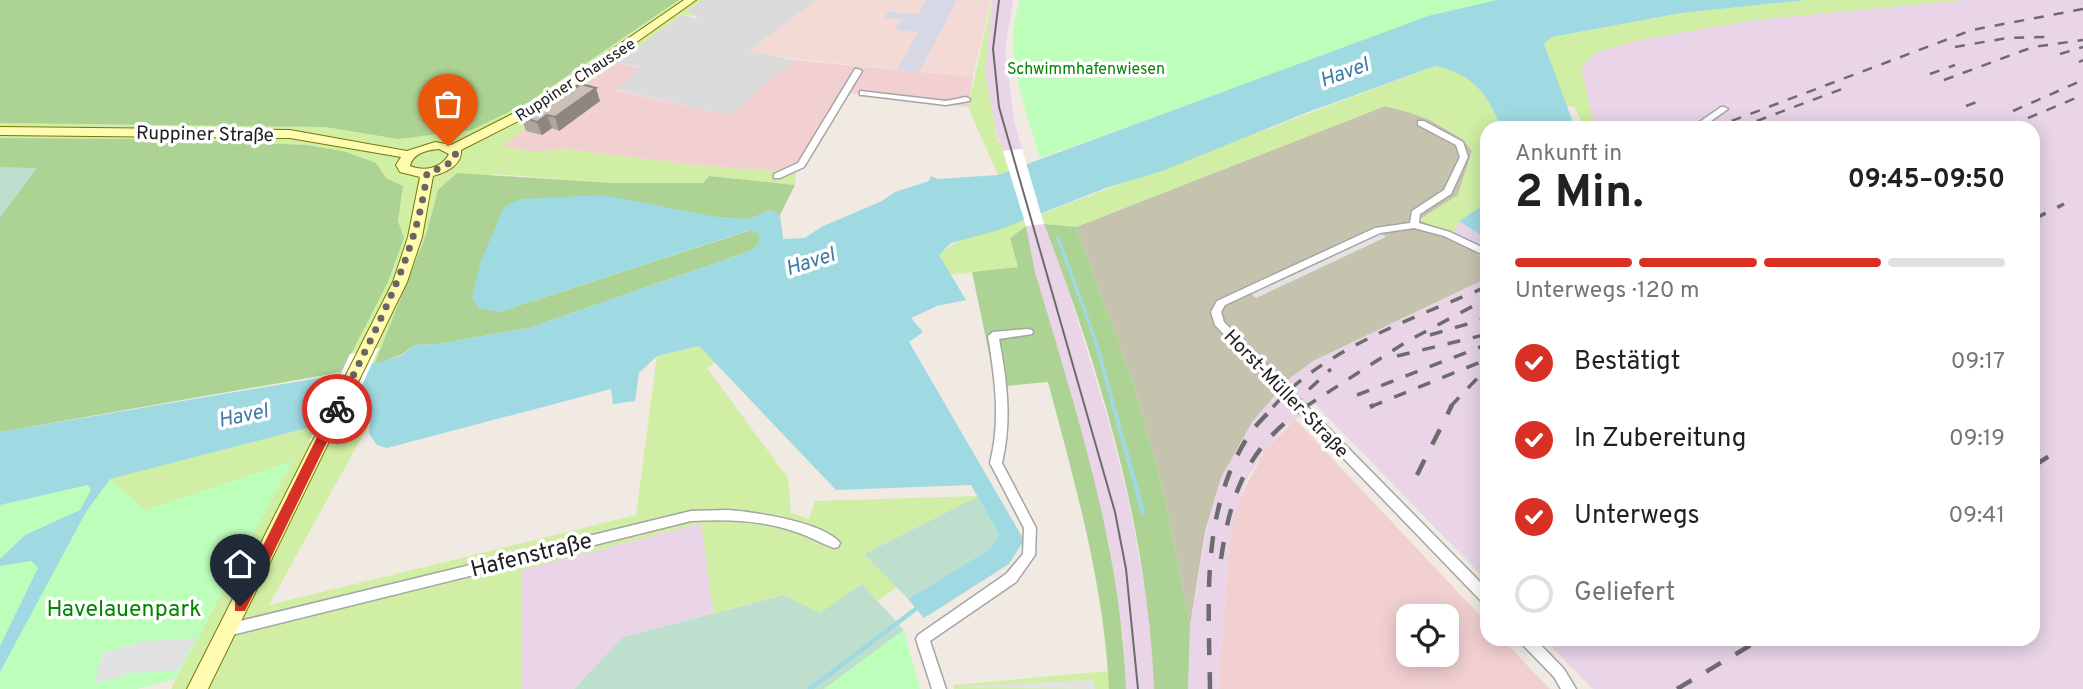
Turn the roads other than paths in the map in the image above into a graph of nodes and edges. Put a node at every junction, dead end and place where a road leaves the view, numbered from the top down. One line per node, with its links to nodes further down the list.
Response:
1 (691, 0): 9 (main road, Ruppiner Chaussee)
2 (858, 71): 12 (street)
3 (863, 93): 4 (street)
4 (966, 99)
5 (1724, 109): 6 (street)
6 (1706, 121)
7 (1421, 123): 13 (street)
8 (0, 131): 10 (main road, Ruppiner Straße)
9 (453, 149): 10 (main road); 11 (main road)
10 (408, 155): 11 (main road)
11 (427, 173): 18 (main road)
12 (777, 176)
13 (1415, 225): 14 (street, Horst-Müller-Straße); 17 (street, Horst-Müller-Straße)
14 (1480, 250)
15 (1028, 331): 21 (street)
16 (834, 543): 18 (street, Hafenstraße)
17 (1480, 591)
18 (228, 630): 20 (main road)
19 (1533, 646): 22 (street)
20 (197, 689)
21 (939, 689)
22 (1569, 689)

